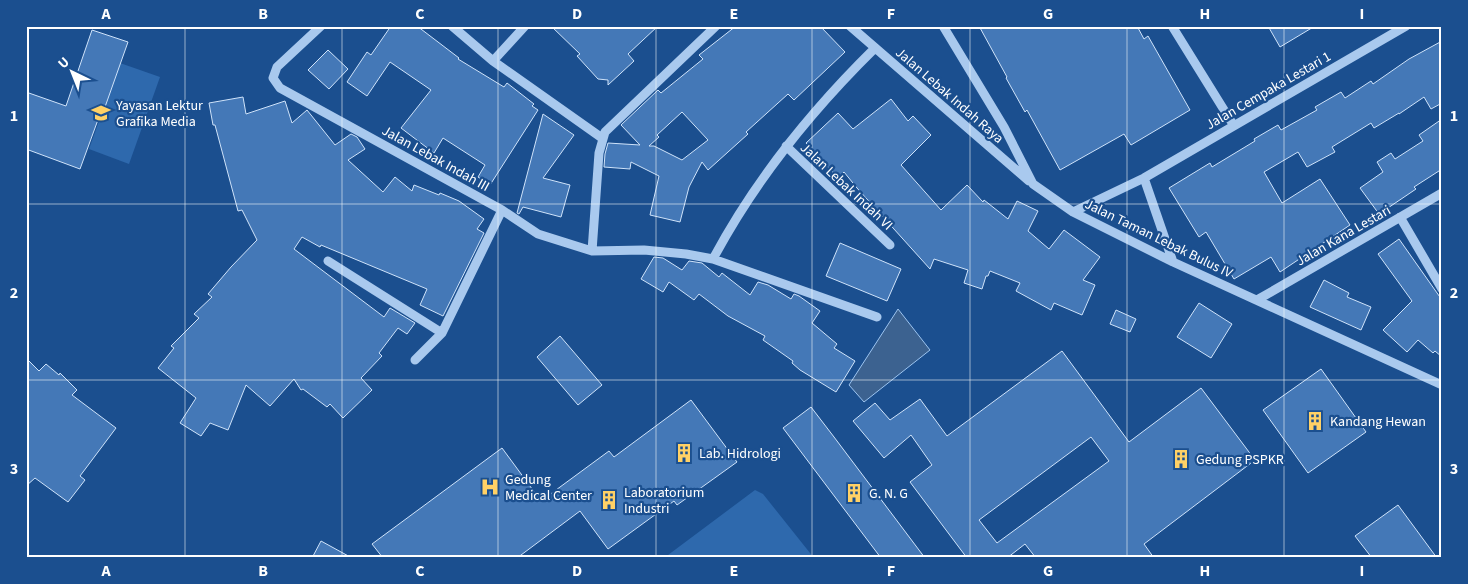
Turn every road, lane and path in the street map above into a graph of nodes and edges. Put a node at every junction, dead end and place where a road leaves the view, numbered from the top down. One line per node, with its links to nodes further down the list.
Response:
1 (321, 26): 17 (street, Jalan Lebak Indah III)
2 (452, 26): 10 (street)
3 (525, 26): 10 (street)
4 (716, 26): 12 (street)
5 (850, 26): 9 (street, Jalan Lebak Indah Raya)
6 (944, 26): 15 (street, Jalan Taman Lebak Bulus IV)
7 (1172, 26): 11 (street)
8 (1406, 26): 11 (street, Jalan Cempaka Lestari 1)
9 (875, 48): 13 (street, Jalan Lebak Indah VI); 15 (street, Jalan Lebak Indah Raya)
10 (492, 61): 12 (street)
11 (1234, 126): 14 (street, Jalan Cempaka Lestari 1)
12 (602, 138): 21 (street)
13 (786, 146): 20 (street, Jalan Lebak Indah VI); 22 (street, Jalan Lebak Indah VI)
14 (1144, 178): 18 (street, Jalan Cempaka Lestari 1); 24 (street)
15 (1033, 184): 18 (street, Jalan Taman Lebak Bulus IV)
16 (1442, 193): 19 (street, Jalan Kana Lestari)
17 (502, 210): 21 (street, Jalan Lebak Indah III); 28 (street)
18 (1073, 212): 24 (street, Jalan Taman Lebak Bulus IV)
19 (1400, 217): 25 (street); 26 (street, Jalan Kana Lestari)
20 (890, 245)
21 (592, 251): 22 (street, Jalan Lebak Indah III)
22 (713, 259): 27 (street, Jalan Lebak Indah III)
23 (328, 261): 28 (street)
24 (1174, 262): 26 (street, Jalan Taman Lebak Bulus IV)
25 (1442, 289)
26 (1257, 300): 30 (street, Jalan Taman Lebak Bulus IV)
27 (876, 317)
28 (442, 333): 29 (street)
29 (415, 360)
30 (1442, 385)

